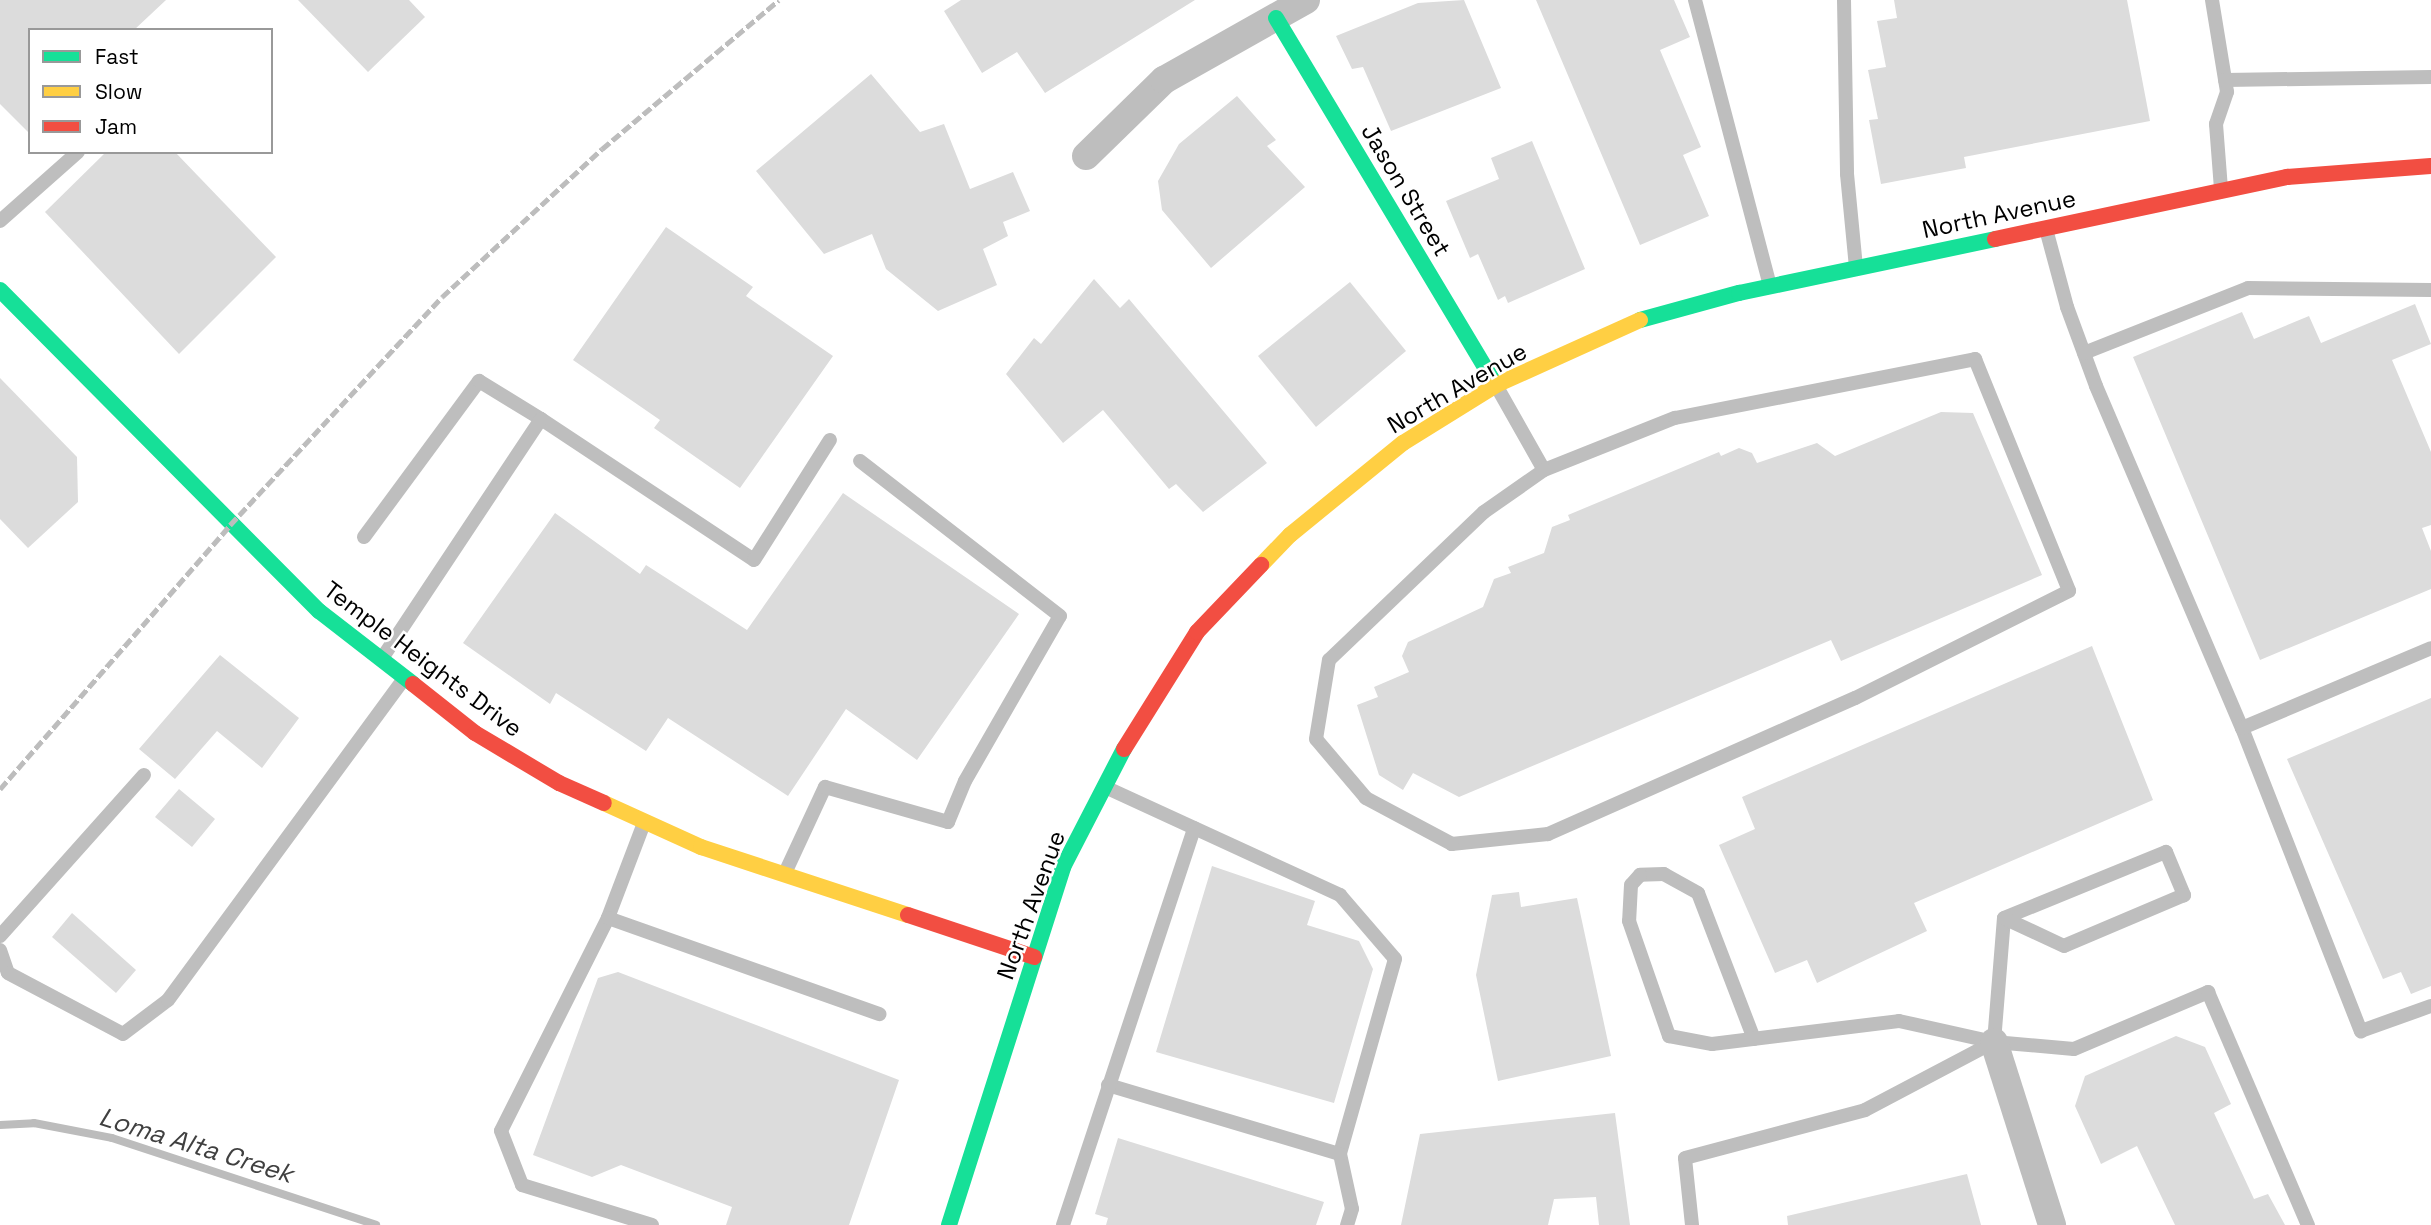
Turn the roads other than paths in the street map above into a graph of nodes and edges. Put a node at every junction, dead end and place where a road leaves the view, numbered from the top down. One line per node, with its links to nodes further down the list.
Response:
1 (1306, 0): 5 (street)
2 (1695, 0): 15 (lane)
3 (1844, 0): 14 (lane)
4 (2212, 0): 7 (lane)
5 (1276, 18): 9 (street); 19 (main road, Jason Street)
6 (2431, 77): 7 (lane)
7 (2225, 80): 11 (lane)
8 (76, 154): 12 (lane)
9 (1086, 156)
10 (2431, 166): 11 (main road, North Avenue)
11 (2221, 191): 13 (main road, North Avenue)
12 (0, 221)
13 (2046, 228): 14 (main road, North Avenue); 18 (lane)
14 (1856, 268): 15 (main road, North Avenue)
15 (1770, 286): 19 (main road, North Avenue)
16 (0, 290): 26 (main road, Temple Heights Drive)
17 (2431, 290): 18 (lane)
18 (2084, 353): 28 (lane)
19 (1496, 385): 23 (lane); 30 (main road, North Avenue)
20 (541, 419): 21 (lane); 24 (lane); 26 (lane)
21 (830, 440)
22 (860, 461): 33 (lane)
23 (1544, 470): 23 (lane)
24 (364, 537)
25 (2431, 648): 28 (lane)
26 (381, 659): 27 (main road, Temple Heights Drive)
27 (405, 678): 31 (main road, Temple Heights Drive); 37 (lane)
28 (2242, 728): 39 (lane)
29 (144, 775): 36 (lane)
30 (1104, 786): 32 (lane); 38 (main road, North Avenue)
31 (645, 821): 33 (main road, Temple Heights Drive); 34 (lane)
32 (1194, 828): 43 (lane); 44 (lane)
33 (785, 874): 38 (main road, Temple Heights Drive)
34 (608, 918): 40 (lane); 45 (lane)
35 (2004, 918): 35 (lane); 42 (lane)
36 (0, 936)
37 (0, 950)
38 (1034, 957): 46 (main road, North Avenue)
39 (2431, 1006)
40 (879, 1014)
41 (1754, 1039): 41 (lane); 42 (lane)
42 (1994, 1042): 49 (lane); 50 (street); 51 (lane)
43 (1108, 1085): 44 (lane); 47 (lane)
44 (1340, 1154): 48 (lane)
45 (652, 1225)
46 (949, 1225)
47 (1062, 1225)
48 (1347, 1225)
49 (1692, 1225)
50 (2052, 1225)
51 (2308, 1225)

